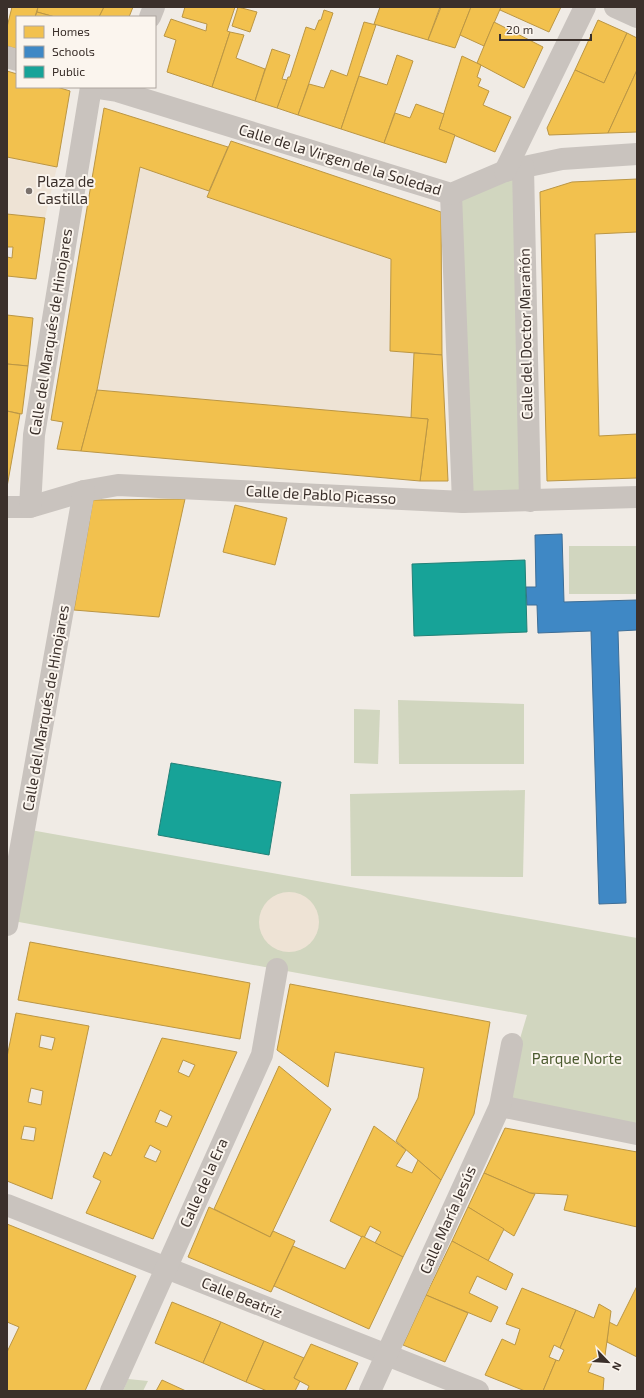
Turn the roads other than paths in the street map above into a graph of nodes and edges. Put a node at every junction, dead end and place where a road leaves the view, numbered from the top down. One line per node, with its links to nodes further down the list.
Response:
1 (585, 7): 8 (street, Calle del Doctor Marañón)
2 (615, 7): 3 (street)
3 (637, 17)
4 (91, 88): 15 (street, Calle del Marqués de Hinojares)
5 (104, 88): 6 (street, Calle de la Virgen de la Soledad)
6 (118, 89): 9 (street, Calle de la Virgen de la Soledad)
7 (637, 154): 8 (street, Calle de la Virgen de la Soledad)
8 (514, 169): 9 (street, Calle de la Virgen de la Soledad); 12 (street, Calle del Doctor Marañón)
9 (452, 194): 13 (street)
10 (84, 491): 13 (street, Calle de Pablo Picasso); 15 (street, Calle de Pablo Picasso); 16 (street, Calle del Marqués de Hinojares)
11 (637, 497): 12 (street, Calle de Pablo Picasso)
12 (530, 501): 13 (street, Calle de Pablo Picasso)
13 (463, 502)
14 (7, 507): 15 (street, Calle de Pablo Picasso)
15 (30, 507)
16 (13, 865): 17 (street, Calle del Marqués de Hinojares)
17 (7, 925)
18 (277, 969): 23 (street, Calle de la Era)
19 (512, 1044): 20 (street, Calle María Jesús)
20 (500, 1106): 21 (street); 24 (street, Calle María Jesús)
21 (637, 1134)
22 (7, 1204): 23 (street, Calle Beatriz)
23 (166, 1267): 24 (street, Calle Beatriz); 25 (street, Calle de la Era)
24 (386, 1355): 26 (street, Calle María Jesús); 27 (street, Calle Beatriz)
25 (111, 1391)
26 (370, 1391)
27 (478, 1391)

